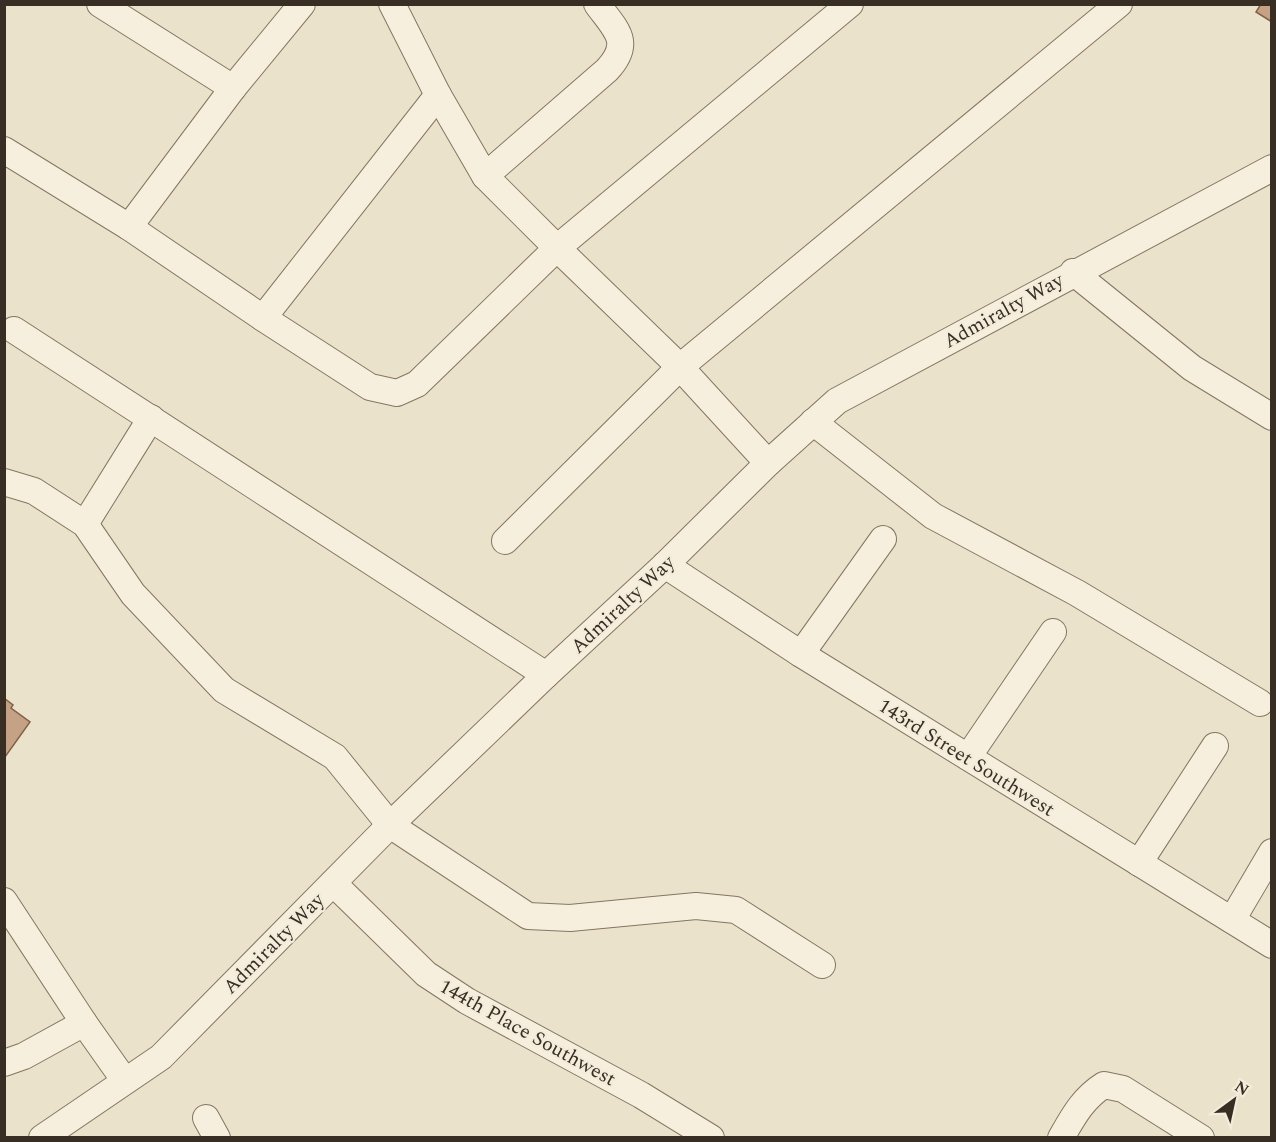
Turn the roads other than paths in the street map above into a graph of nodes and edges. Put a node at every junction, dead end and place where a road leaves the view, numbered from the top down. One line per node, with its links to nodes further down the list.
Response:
1 (100, 4): 7 (street)
2 (302, 4): 7 (street)
3 (392, 4): 8 (street)
4 (597, 4): 11 (street)
5 (850, 4): 13 (street)
6 (1119, 4): 17 (street)
7 (233, 88): 12 (street)
8 (438, 95): 11 (street); 15 (street)
9 (4, 150): 12 (street)
10 (1272, 168): 14 (street, Admiralty Way)
11 (486, 176): 13 (street)
12 (129, 227): 15 (street)
13 (557, 248): 15 (street); 17 (street)
14 (1073, 272): 18 (street); 20 (street, Admiralty Way)
15 (263, 318)
16 (14, 330): 19 (street)
17 (680, 367): 21 (street); 25 (street)
18 (1272, 417)
19 (151, 418): 23 (street); 29 (street)
20 (813, 422): 21 (street, Admiralty Way); 30 (street)
21 (768, 463): 26 (street, Admiralty Way)
22 (4, 482): 23 (street)
23 (85, 524): 33 (street)
24 (883, 539): 28 (street)
25 (505, 541)
26 (665, 565): 28 (street, 143rd Street Southwest); 29 (street, Admiralty Way)
27 (1053, 632): 32 (street)
28 (801, 654): 32 (street, 143rd Street Southwest)
29 (546, 675): 33 (street, Admiralty Way)
30 (1260, 703)
31 (1215, 746): 35 (street)
32 (968, 757): 35 (street, 143rd Street Southwest)
33 (390, 825): 36 (street, Admiralty Way); 40 (street)
34 (1272, 852): 38 (street)
35 (1139, 863): 38 (street, 143rd Street Southwest)
36 (333, 883): 43 (street, Admiralty Way); 45 (street, 144th Place Southwest)
37 (4, 901): 41 (street)
38 (1232, 920): 39 (street, 143rd Street Southwest)
39 (1272, 945)
40 (822, 965)
41 (84, 1023): 42 (street); 43 (street)
42 (4, 1063)
43 (125, 1081): 44 (street, Admiralty Way)
44 (42, 1137)
45 (711, 1137)
46 (1062, 1137): 47 (street)
47 (1200, 1137)

